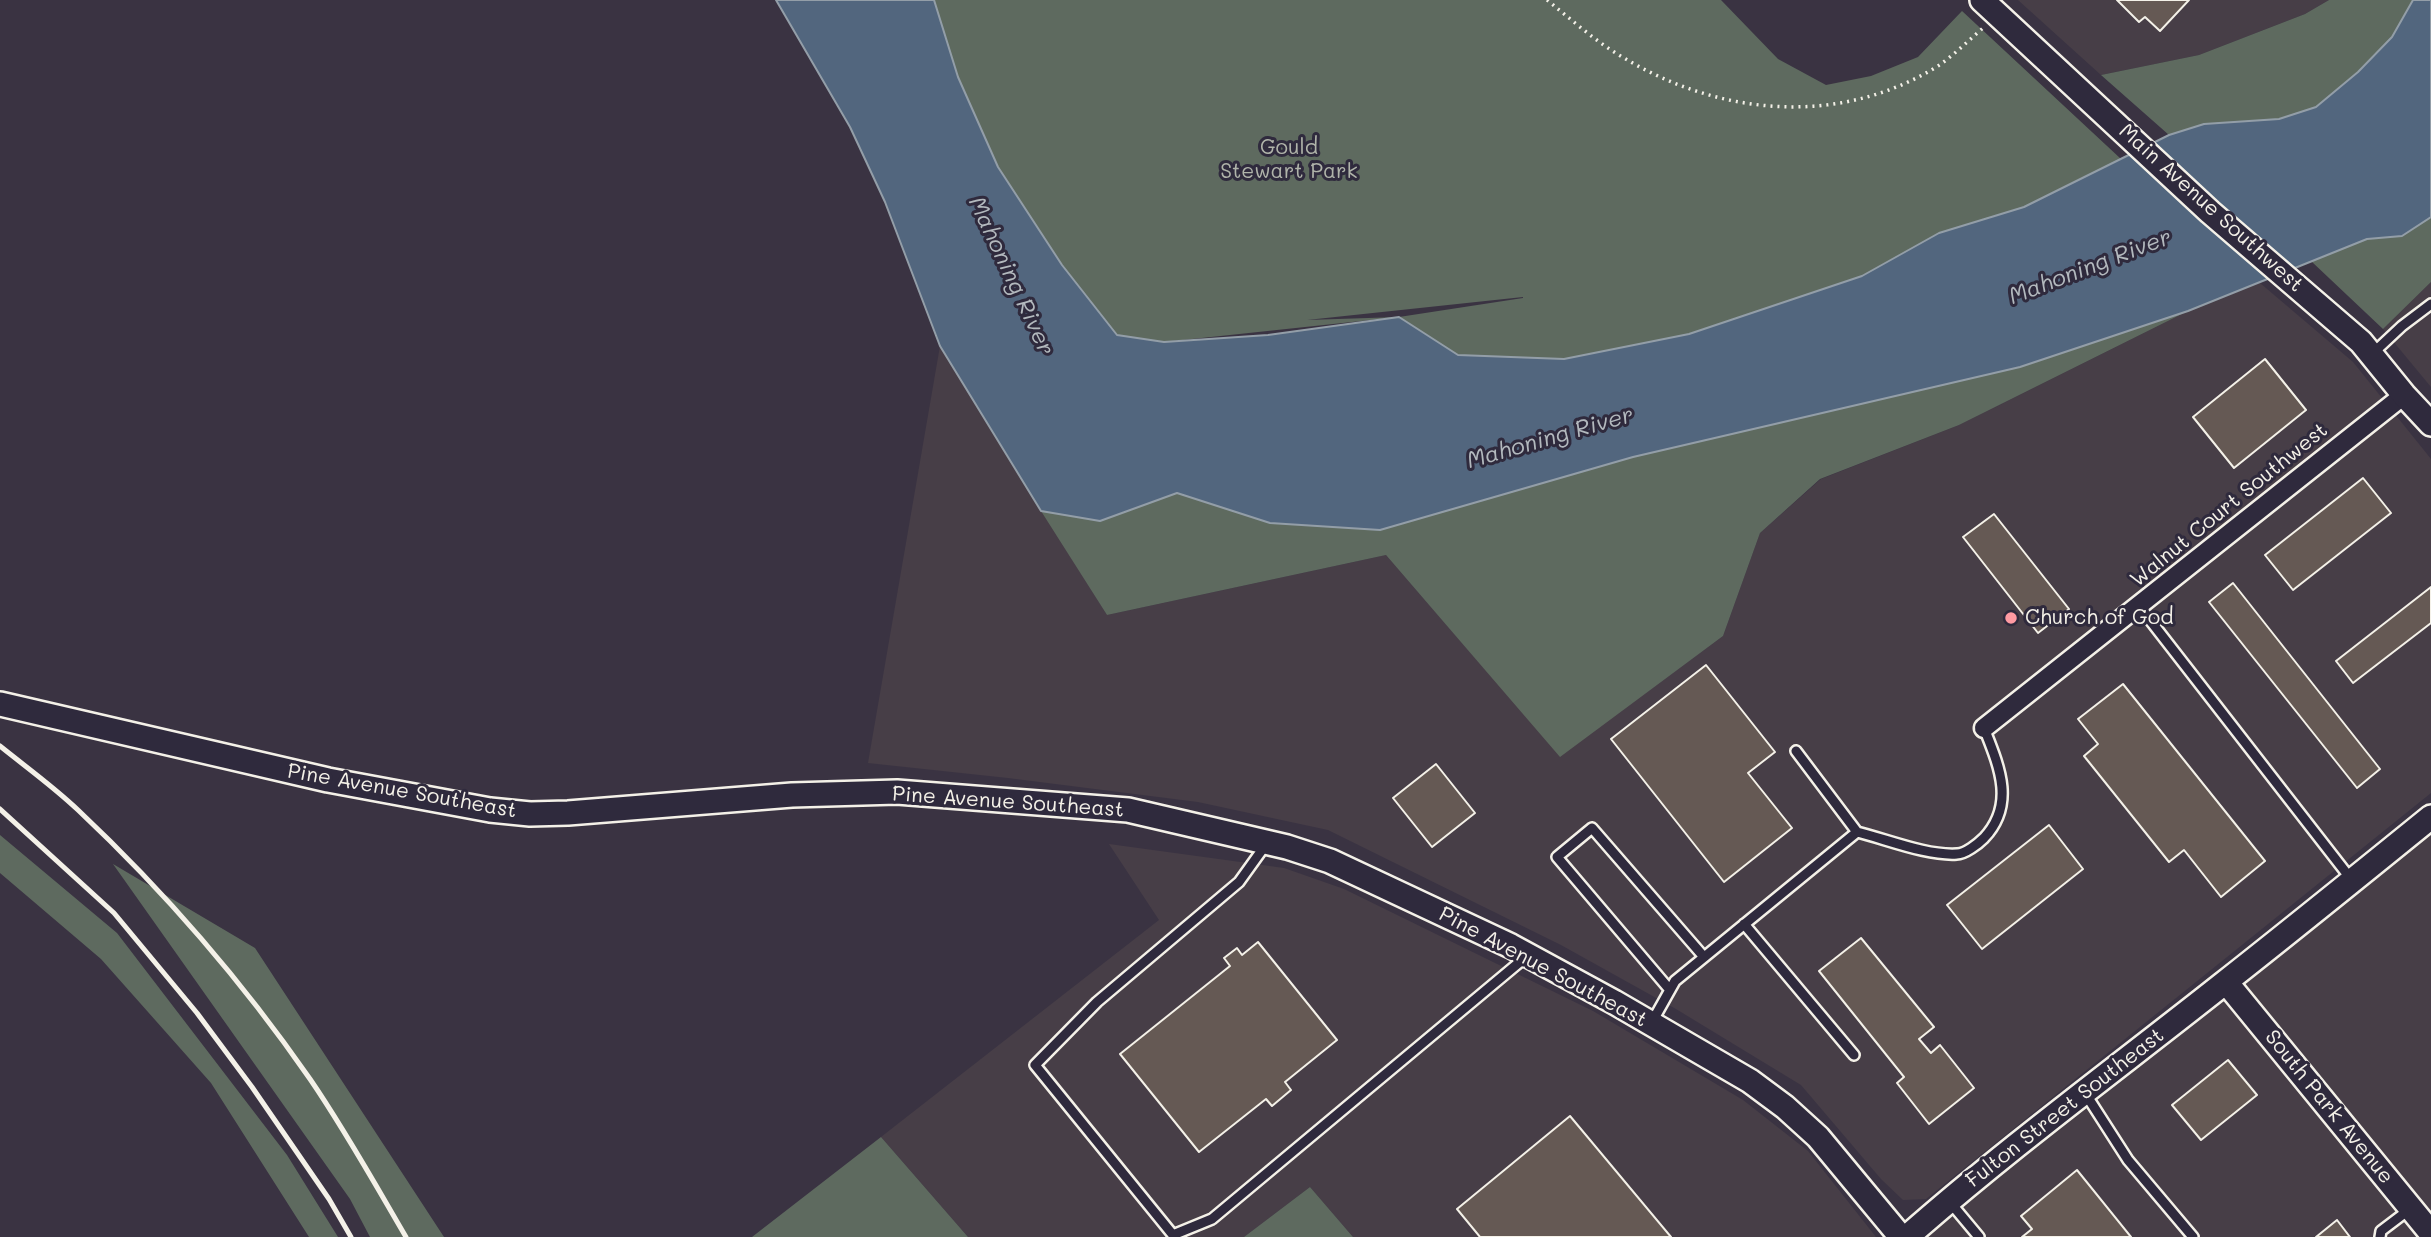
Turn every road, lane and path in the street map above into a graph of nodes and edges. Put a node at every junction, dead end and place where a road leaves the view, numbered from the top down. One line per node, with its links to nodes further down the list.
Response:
1 (1547, 0): 2 (path)
2 (1994, 5): 4 (street, Main Avenue Southwest)
3 (2431, 304): 4 (lane)
4 (2366, 348): 5 (street, Main Avenue Southwest)
5 (2404, 395): 6 (street, Main Avenue Southwest); 7 (street, Walnut Court Southwest)
6 (2431, 424)
7 (2139, 606): 9 (street, Walnut Court Southwest); 14 (lane)
8 (0, 704): 13 (street, Pine Avenue Southeast)
9 (1984, 728): 12 (lane)
10 (1796, 751): 12 (lane)
11 (2431, 817): 14 (street, Fulton Street Southeast)
12 (1857, 832): 15 (lane)
13 (1267, 842): 16 (street, Pine Avenue Southeast); 16 (lane)
14 (2353, 880): 18 (street, Fulton Street Southeast)
15 (1744, 924): 17 (lane); 21 (lane)
16 (1528, 955): 20 (street, Pine Avenue Southeast)
17 (1704, 957): 19 (lane); 19 (lane)
18 (2226, 982): 22 (street, Fulton Street Southeast); 24 (street, South Park Avenue)
19 (1670, 990): 20 (lane)
20 (1651, 1023): 26 (street, Pine Avenue Southeast)
21 (1854, 1055)
22 (2084, 1091): 23 (street, Fulton Street Southeast); 29 (lane)
23 (1949, 1200): 27 (street, Fulton Street Southeast); 28 (lane)
24 (2411, 1208): 25 (street, South Park Avenue); 30 (lane)
25 (2431, 1233)
26 (1901, 1237)
27 (1907, 1237)
28 (1979, 1237)
29 (2193, 1237)
30 (2380, 1237)

